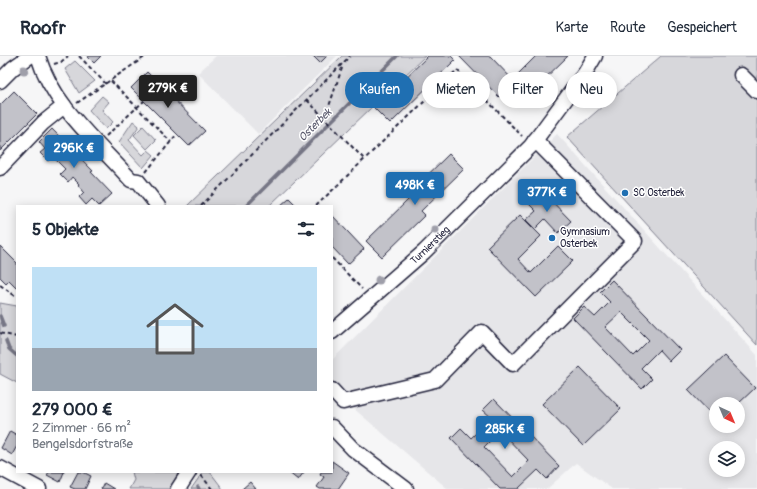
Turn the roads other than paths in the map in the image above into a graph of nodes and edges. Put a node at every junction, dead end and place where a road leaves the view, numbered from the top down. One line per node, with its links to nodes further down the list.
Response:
1 (30, 56): 5 (street)
2 (38, 56): 7 (street)
3 (594, 56): 8 (street, Turnierstieg)
4 (741, 75): 6 (street)
5 (0, 81)
6 (757, 91)
7 (65, 108): 9 (street); 10 (street)
8 (533, 143): 11 (street, Turnierstieg); 12 (street)
9 (0, 168)
10 (157, 205)
11 (333, 331)
12 (333, 391)
13 (333, 428): 18 (street)
14 (0, 468): 16 (street)
15 (188, 473): 17 (street)
16 (39, 489)
17 (178, 489)
18 (406, 489)

